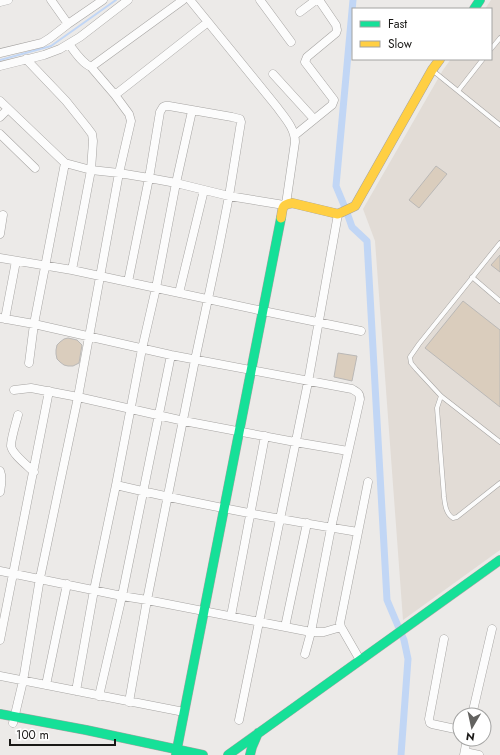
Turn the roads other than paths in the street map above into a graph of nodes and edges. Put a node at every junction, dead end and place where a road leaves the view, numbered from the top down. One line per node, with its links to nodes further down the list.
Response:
1 (8, 0): 9 (street)
2 (50, 0): 12 (street)
3 (103, 0): 12 (street)
4 (128, 0): 15 (street)
5 (183, 0): 23 (street)
6 (190, 0): 11 (street)
7 (260, 0): 14 (street)
8 (317, 0): 10 (street); 32 (street)
9 (0, 2)
10 (300, 12)
11 (208, 22): 27 (street); 35 (street)
12 (68, 24): 16 (street)
13 (500, 38): 17 (lane)
14 (291, 42)
15 (69, 44): 16 (street); 23 (street)
16 (44, 48): 18 (street); 19 (street)
17 (492, 48)
18 (0, 53)
19 (26, 60): 22 (street); 38 (street)
20 (439, 60): 24 (main road)
21 (482, 60): 26 (lane)
22 (0, 66)
23 (91, 67): 27 (street)
24 (432, 70): 26 (lane); 45 (main road)
25 (273, 74): 32 (street)
26 (458, 90): 33 (lane)
27 (115, 95): 39 (street)
28 (0, 101): 29 (street)
29 (8, 109): 31 (street); 36 (street)
30 (192, 111): 40 (street); 41 (street); 43 (street)
31 (0, 117)
32 (314, 119): 35 (street)
33 (500, 125)
34 (0, 134): 37 (street)
35 (295, 135): 44 (street)
36 (65, 163): 38 (street); 51 (street)
37 (35, 168)
38 (91, 170): 39 (street); 52 (street)
39 (119, 173): 40 (street); 53 (street)
40 (149, 178): 41 (street); 55 (street)
41 (176, 183): 42 (street); 56 (street)
42 (204, 190): 43 (street); 57 (street)
43 (229, 196): 44 (street); 58 (street)
44 (285, 204): 45 (main road); 60 (main road)
45 (338, 214): 62 (street)
46 (3, 215): 47 (street)
47 (0, 234)
48 (500, 243): 54 (lane)
49 (0, 258): 50 (street)
50 (16, 261): 51 (street); 61 (street)
51 (45, 266): 52 (street); 63 (street)
52 (72, 270): 53 (street)
53 (100, 276): 55 (street); 65 (street)
54 (472, 277): 59 (lane); 74 (lane)
55 (128, 282): 56 (street)
56 (156, 288): 57 (street); 66 (street)
57 (179, 293): 58 (street)
58 (208, 299): 60 (street); 68 (street)
59 (500, 300)
60 (263, 311): 62 (street); 70 (main road)
61 (2, 319): 63 (street)
62 (319, 322): 64 (street); 71 (street)
63 (34, 324): 65 (street); 69 (street)
64 (361, 331)
65 (88, 337): 66 (street); 75 (street)
66 (142, 349): 67 (street); 76 (street)
67 (171, 355): 68 (street); 78 (street)
68 (195, 360): 70 (street); 79 (street)
69 (29, 363)
70 (252, 370): 71 (street); 80 (main road)
71 (308, 382): 82 (street); 84 (street)
72 (14, 390): 73 (street)
73 (49, 391): 75 (street); 86 (street)
74 (441, 396): 83 (lane); 88 (lane)
75 (78, 397): 76 (street); 102 (street)
76 (131, 409): 78 (street); 89 (street)
77 (18, 415): 86 (street)
78 (158, 415): 79 (street); 91 (street)
79 (184, 421): 80 (street); 92 (street)
80 (240, 431): 81 (street); 93 (main road)
81 (265, 436): 82 (street); 94 (street)
82 (295, 442): 84 (street); 95 (street)
83 (500, 442)
84 (348, 451): 97 (street)
85 (0, 471): 90 (street)
86 (34, 472): 101 (street)
87 (368, 482): 98 (street)
88 (500, 483)
89 (116, 485): 91 (street); 104 (street)
90 (0, 492)
91 (143, 492): 92 (street); 105 (street)
92 (168, 497): 93 (street); 106 (street)
93 (224, 508): 94 (street); 107 (main road)
94 (250, 513): 95 (street); 108 (street)
95 (280, 518): 96 (street); 109 (street)
96 (307, 523): 97 (street); 110 (street)
97 (331, 528): 98 (street); 113 (street)
98 (358, 532): 111 (street)
99 (500, 560): 117 (main road)
100 (0, 571): 101 (street)
101 (13, 573): 102 (street); 115 (street)
102 (40, 578): 103 (street); 119 (street)
103 (67, 584): 104 (street); 120 (street)
104 (94, 590): 105 (street); 121 (street)
105 (122, 596): 106 (street); 122 (street)
106 (147, 600): 107 (street); 123 (street)
107 (204, 611): 108 (street); 125 (main road)
108 (231, 616): 109 (street)
109 (259, 622): 110 (street); 128 (street)
110 (285, 627): 113 (street)
111 (341, 627): 113 (street); 117 (street)
112 (492, 630): 124 (street)
113 (311, 632): 116 (street)
114 (444, 639): 130 (street)
115 (0, 640)
116 (306, 654)
117 (360, 660): 131 (main road)
118 (0, 676): 119 (street)
119 (23, 681): 120 (street); 127 (street)
120 (46, 685): 121 (street)
121 (76, 690): 122 (street)
122 (99, 696): 123 (street)
123 (129, 702): 125 (street)
124 (474, 707)
125 (184, 712): 132 (main road)
126 (0, 714): 127 (main road)
127 (14, 720): 129 (main road); 132 (main road)
128 (239, 720)
129 (0, 721)
130 (452, 728)
131 (258, 733): 135 (main road); 136 (main road)
132 (178, 753): 134 (main road)
133 (464, 753): 137 (street)
134 (203, 755)
135 (228, 755)
136 (250, 755)
137 (479, 755)

